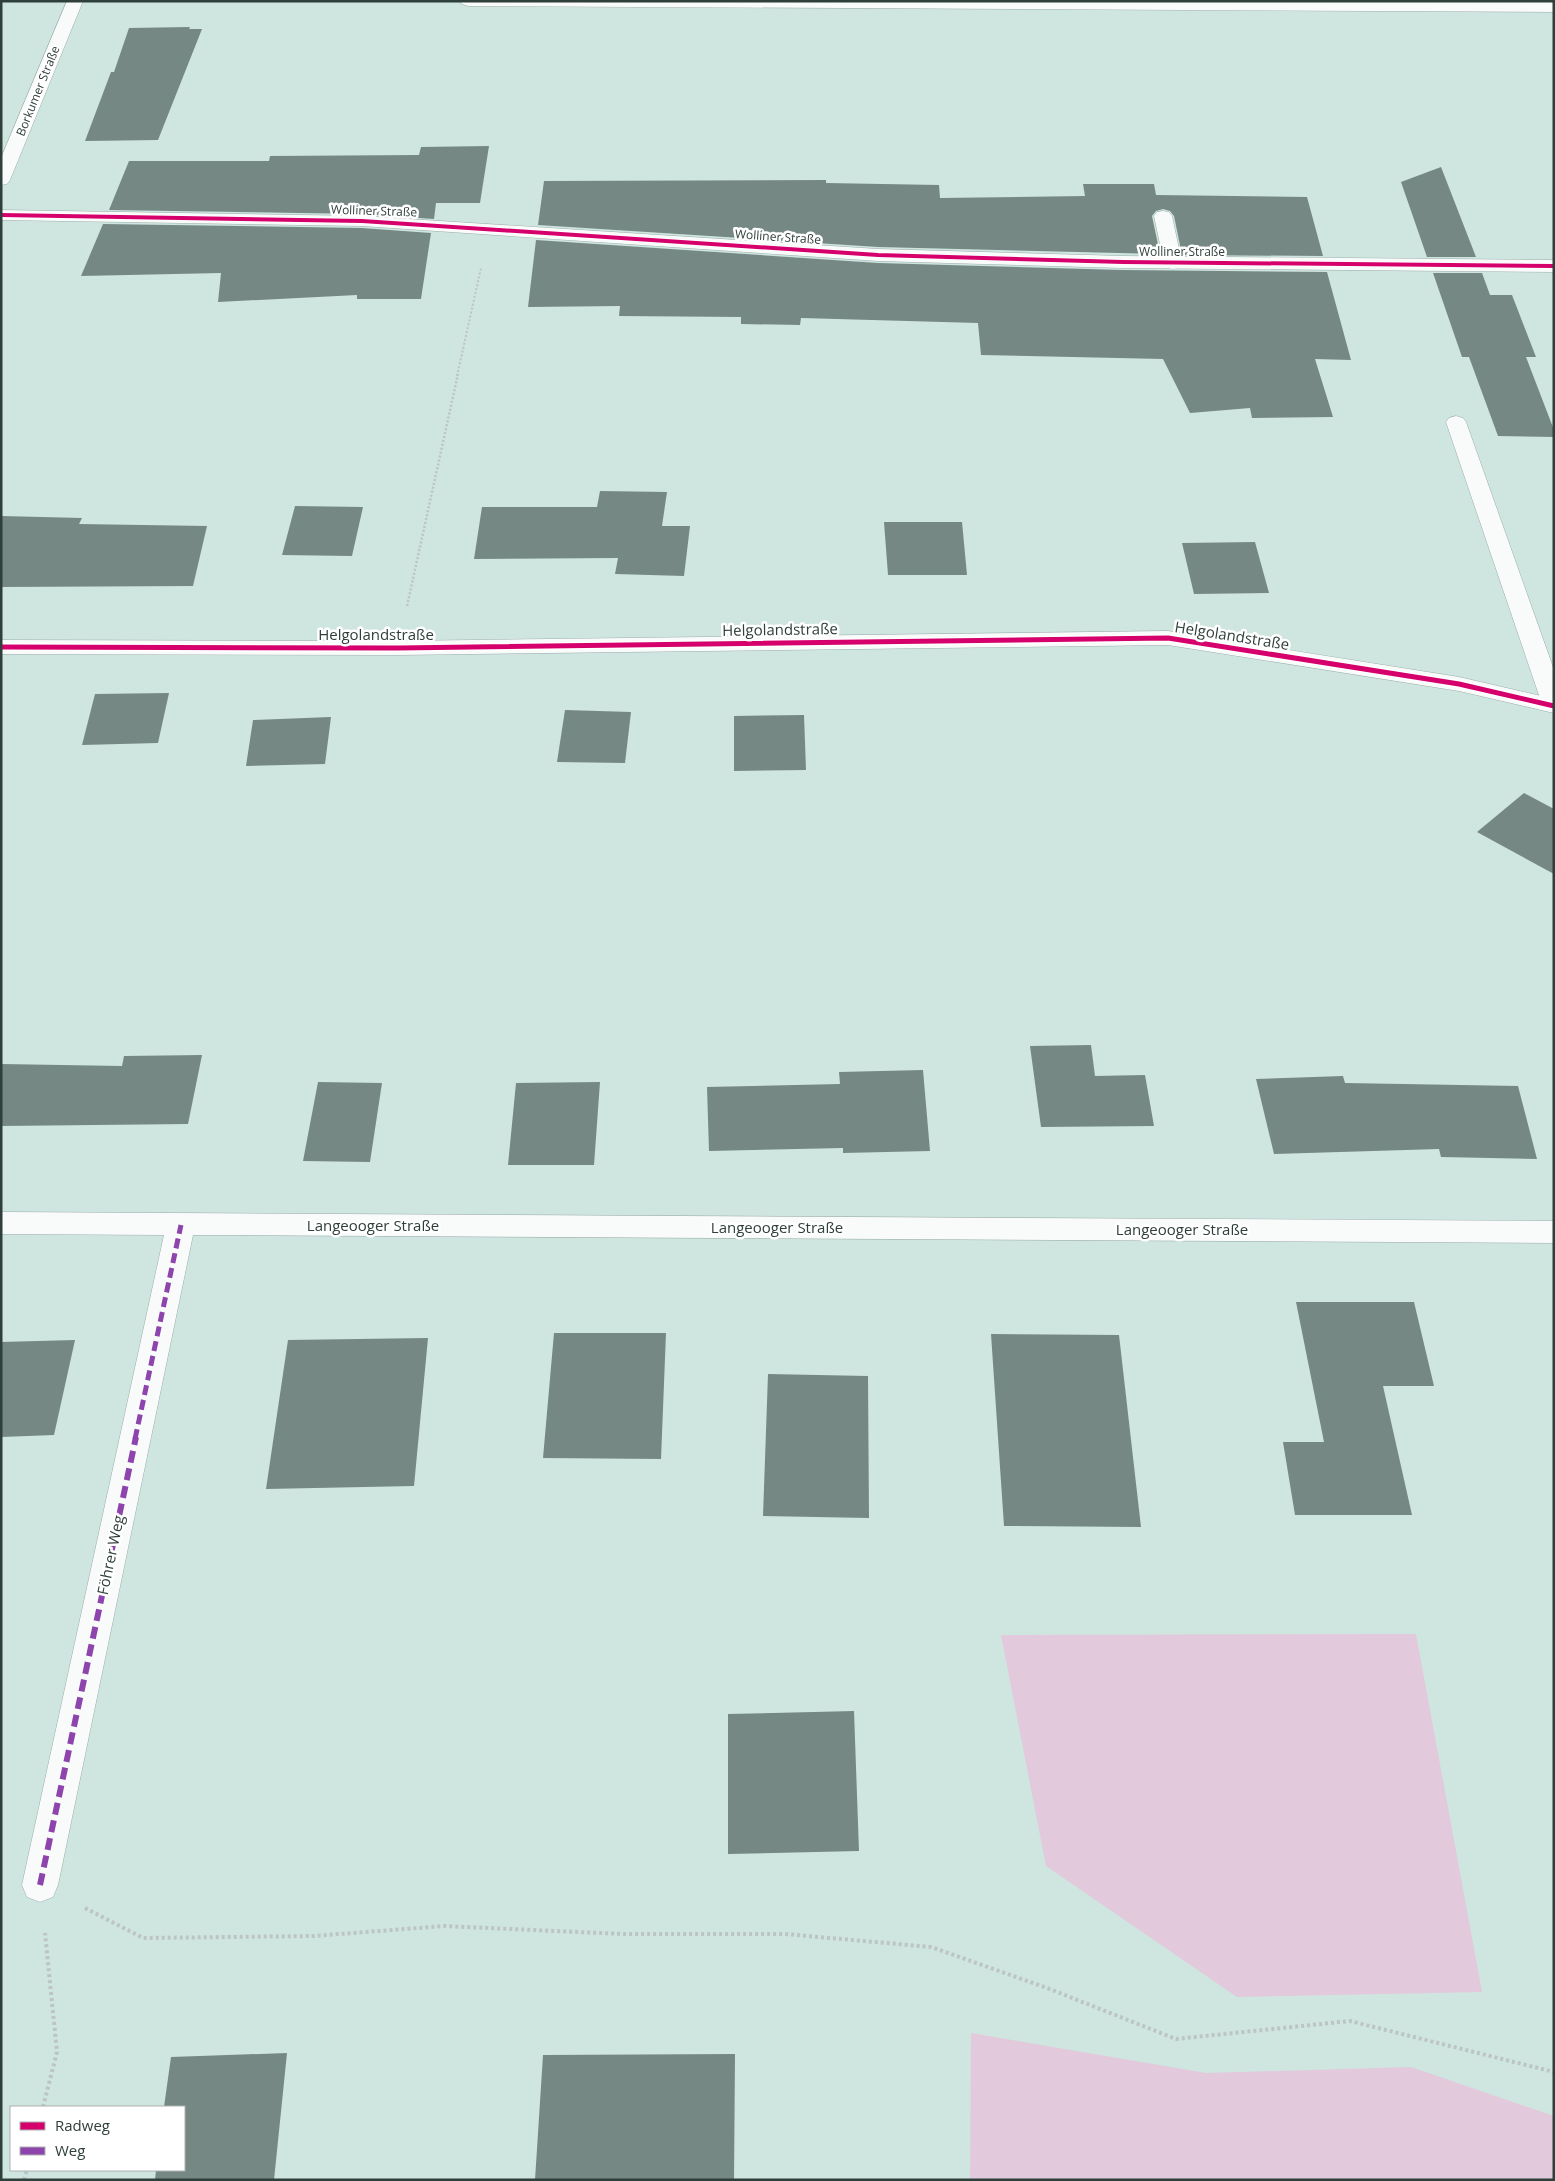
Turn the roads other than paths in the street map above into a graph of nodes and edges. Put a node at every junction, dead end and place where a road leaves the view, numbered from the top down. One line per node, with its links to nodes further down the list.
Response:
1 (75, 1): 4 (street, Borkumer Straße)
2 (468, 1): 3 (street)
3 (1554, 7)
4 (1, 180)
5 (1, 215): 7 (street, Wolliner Straße)
6 (1163, 216): 7 (street)
7 (1173, 263): 8 (street, Wolliner Straße)
8 (1554, 266)
9 (1456, 422): 11 (street)
10 (1, 647): 11 (street, Helgolandstraße)
11 (1554, 705)
12 (1, 1223): 13 (street, Langeooger Straße)
13 (182, 1225): 14 (street, Langeooger Straße); 15 (street, Föhrer Weg)
14 (1554, 1232)
15 (40, 1885)

